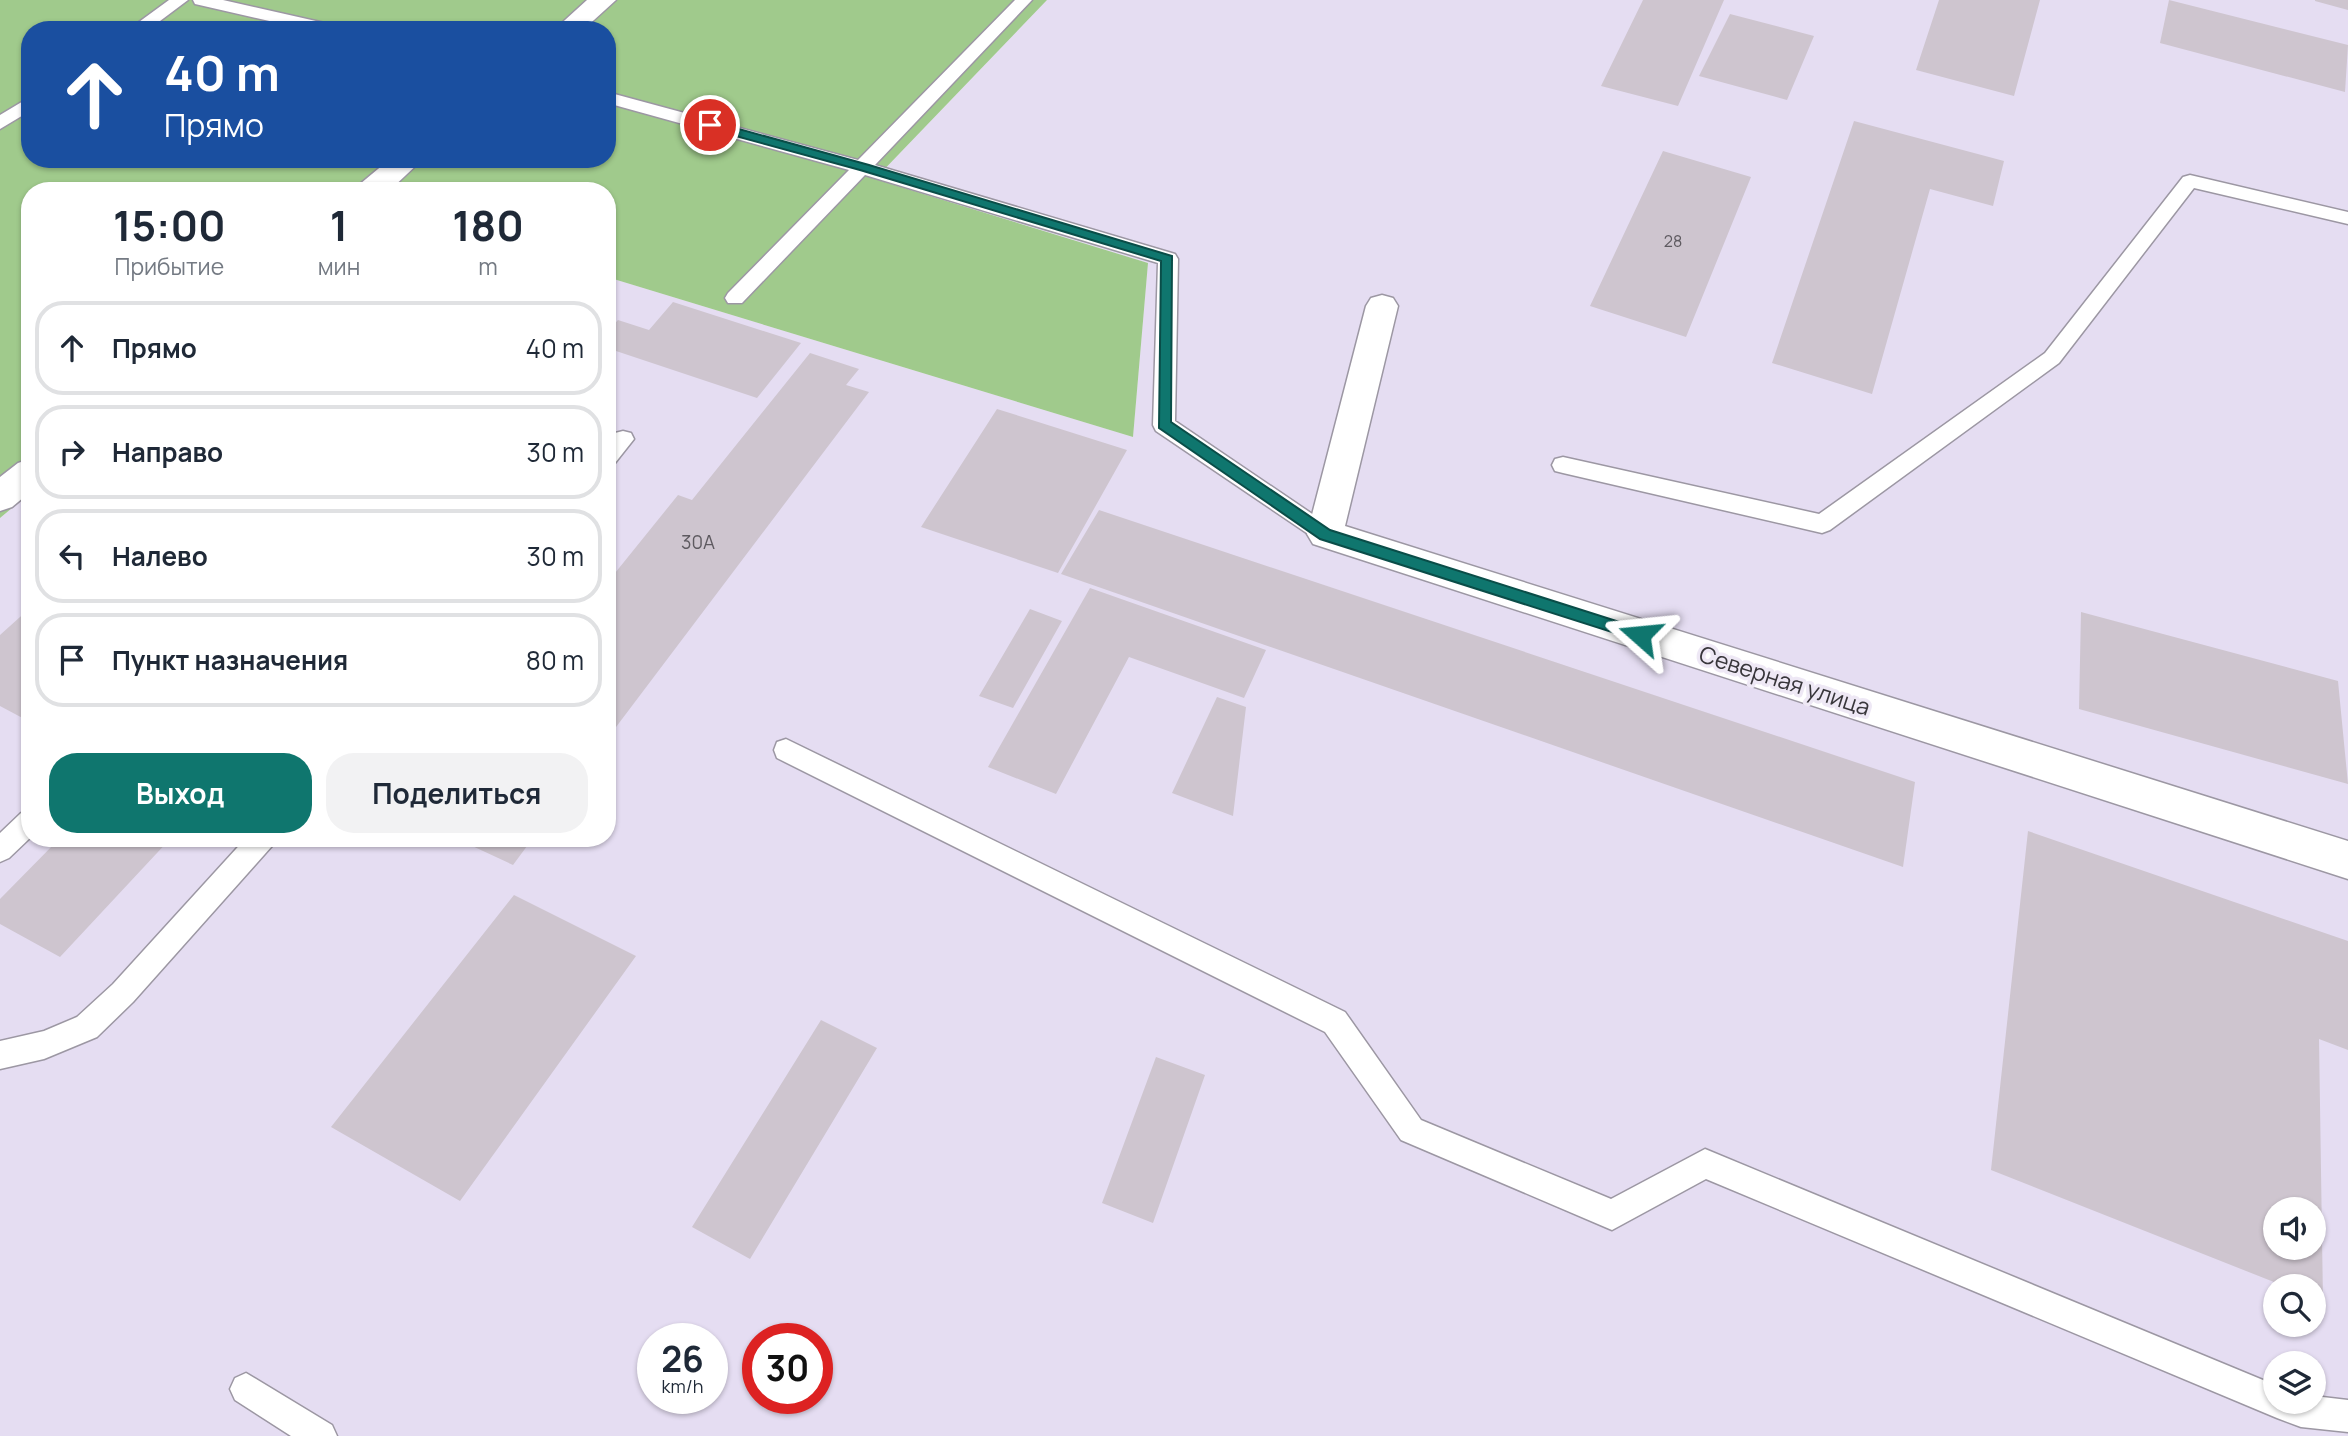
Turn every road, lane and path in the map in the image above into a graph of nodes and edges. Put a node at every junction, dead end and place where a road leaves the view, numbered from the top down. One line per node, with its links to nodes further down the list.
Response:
1 (180, 0): 5 (lane)
2 (201, 0): 6 (lane)
3 (603, 0): 7 (street)
4 (1024, 0): 12 (lane)
5 (149, 21)
6 (293, 21)
7 (577, 21)
8 (616, 99): 12 (lane)
9 (21, 108): 10 (lane)
10 (0, 123)
11 (398, 168): 13 (street)
12 (864, 168): 15 (lane); 22 (lane)
13 (381, 182)
14 (2348, 218): 19 (lane)
15 (735, 298)
16 (1382, 306): 22 (street)
17 (623, 439): 18 (lane)
18 (616, 447)
19 (1563, 465)
20 (21, 480): 21 (street)
21 (0, 497)
22 (1325, 534): 27 (street, Северная улица)
23 (786, 750): 30 (lane)
24 (21, 830): 26 (lane)
25 (255, 847): 28 (lane)
26 (0, 850)
27 (2348, 860)
28 (0, 1055)
29 (246, 1389): 33 (lane)
30 (2263, 1396)
31 (2324, 1414): 32 (lane)
32 (2348, 1416)
33 (321, 1436)

